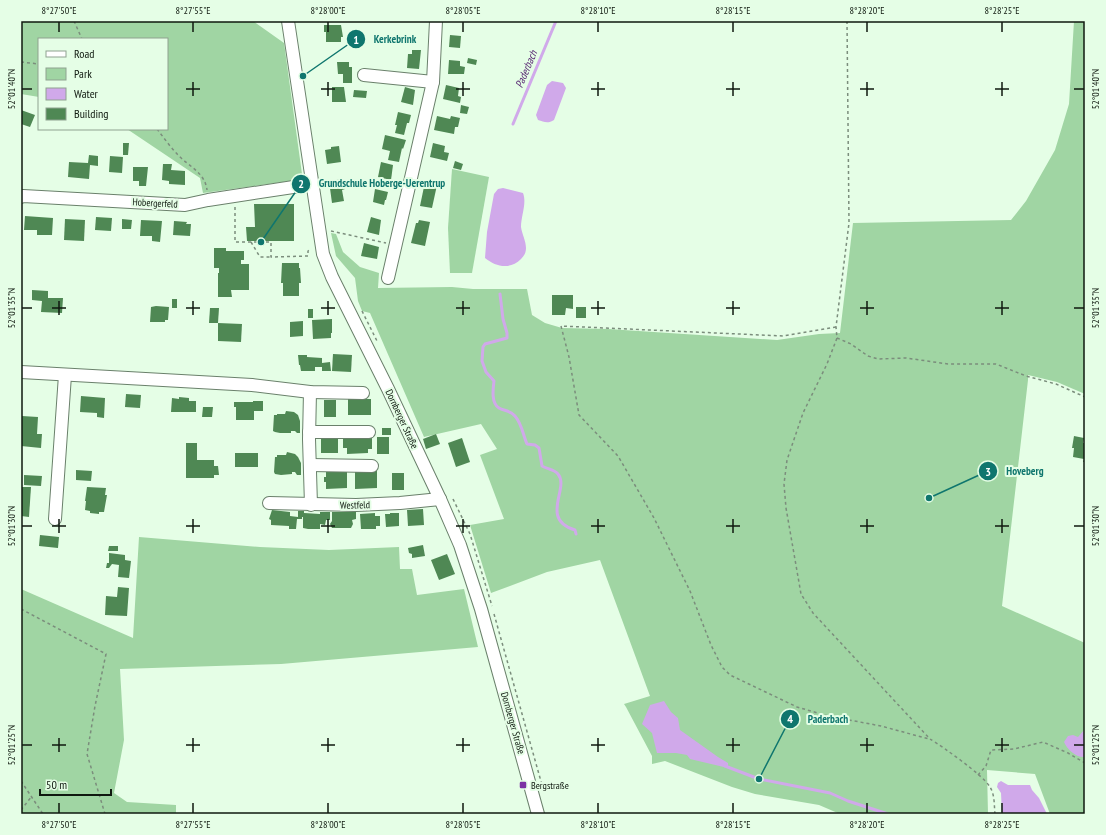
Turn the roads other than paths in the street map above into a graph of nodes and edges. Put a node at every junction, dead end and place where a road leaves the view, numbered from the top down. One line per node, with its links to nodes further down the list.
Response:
1 (288, 21): 5 (street, Dornberger Straße)
2 (436, 21): 4 (street)
3 (364, 75): 4 (street)
4 (432, 82): 7 (street)
5 (313, 184): 6 (street, Hobergerfeld); 16 (street, Dornberger Straße)
6 (21, 197)
7 (388, 278)
8 (21, 372): 9 (street)
9 (65, 375): 10 (street); 19 (street)
10 (310, 392): 11 (street); 12 (street)
11 (363, 393)
12 (309, 432): 13 (street); 14 (street)
13 (369, 432)
14 (310, 465): 15 (street); 18 (street)
15 (372, 466)
16 (440, 499): 18 (street, Westfeld); 20 (street, Dornberger Straße)
17 (269, 503): 18 (street, Westfeld)
18 (311, 505)
19 (55, 519)
20 (538, 814)

